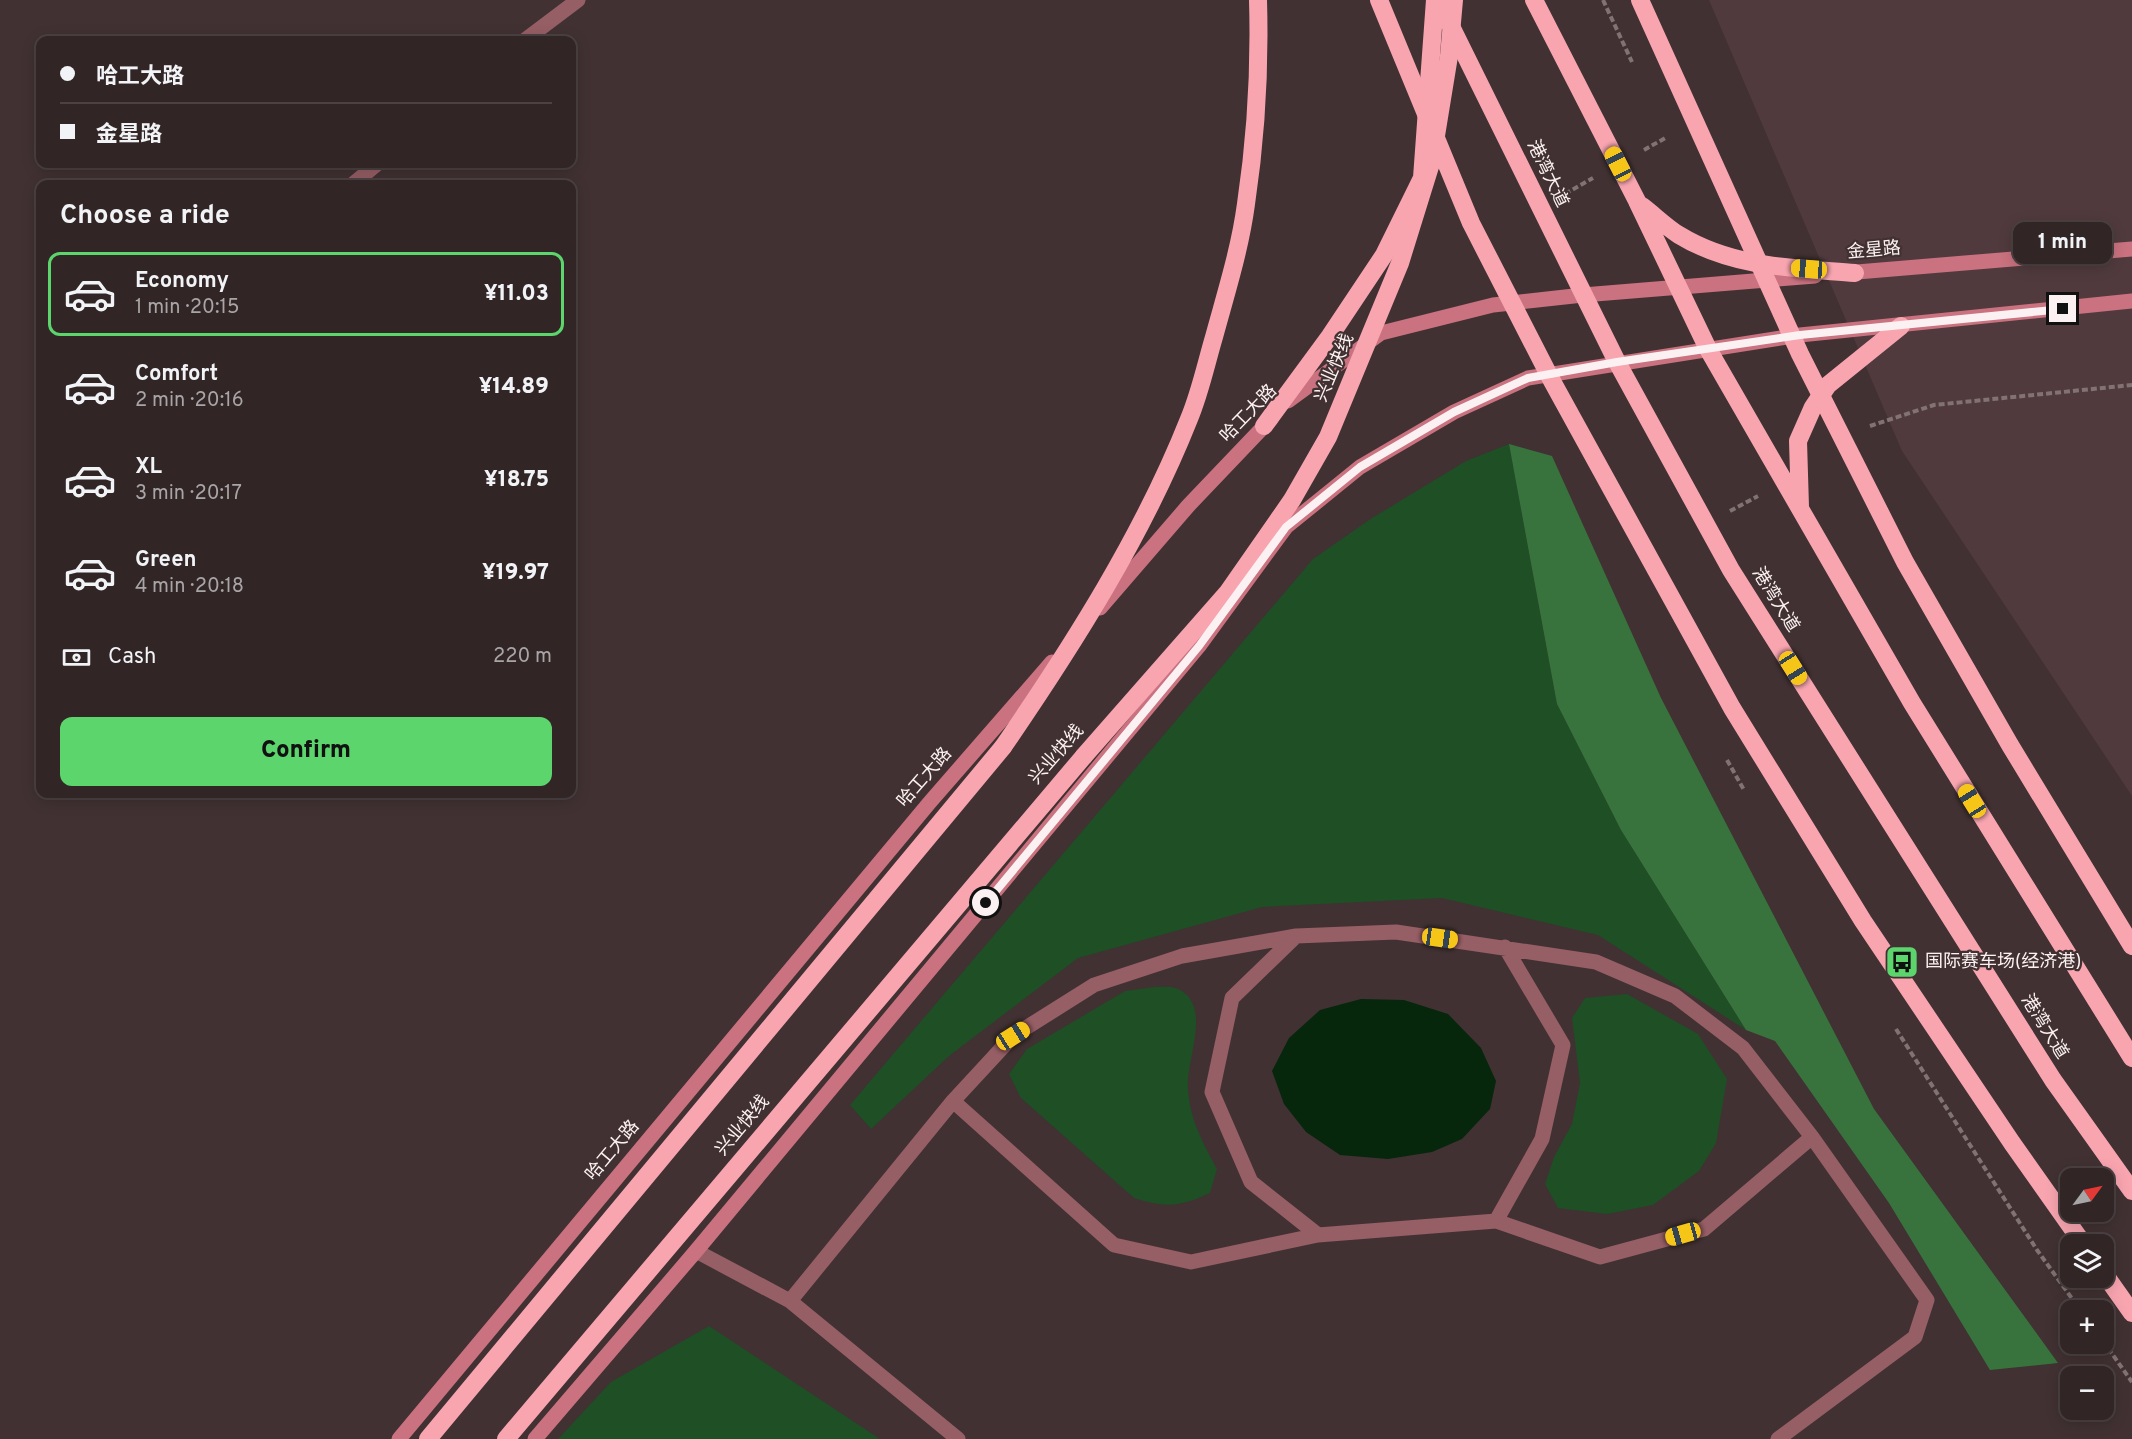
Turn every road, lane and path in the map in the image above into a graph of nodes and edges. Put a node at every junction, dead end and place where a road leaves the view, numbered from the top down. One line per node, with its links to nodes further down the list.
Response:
1 (578, 0): 8 (street)
2 (1258, 0): 41 (highway, bridge)
3 (1378, 0): 32 (highway, bridge)
4 (1437, 0): 15 (highway, 港湾大道); 21 (highway)
5 (1454, 0): 42 (highway, 兴业快线, bridge)
6 (1534, 0): 11 (highway)
7 (1640, 0): 26 (highway, bridge)
8 (530, 36)
9 (372, 168): 10 (street)
10 (358, 180)
11 (1637, 201): 13 (highway); 14 (highway)
12 (2132, 249): 13 (street, 金星路)
13 (1855, 273): 14 (street, 金星路)
14 (1680, 287): 15 (street, 金星路); 18 (highway)
15 (1583, 295): 19 (highway, 港湾大道); 21 (street, 哈工大路)
16 (2132, 301): 17 (street)
17 (1901, 326): 18 (street); 23 (highway)
18 (1708, 350): 19 (street); 23 (highway)
19 (1617, 362): 30 (highway, 港湾大道); 34 (street)
20 (2132, 385): 22 (path)
21 (1264, 426): 40 (street, 哈工大路)
22 (1863, 428)
23 (1801, 512): 27 (highway)
24 (1296, 936): 25 (street); 28 (street); 33 (street)
25 (1505, 946): 29 (street); 31 (street)
26 (2132, 946)
27 (2132, 1058)
28 (952, 1101): 33 (street); 36 (street)
29 (1812, 1137): 31 (street); 45 (street)
30 (2132, 1191)
31 (1496, 1221): 33 (street)
32 (2076, 1234)
33 (1318, 1235)
34 (696, 1251): 36 (street); 43 (street)
35 (2114, 1288): 37 (highway)
36 (790, 1301): 44 (street)
37 (2132, 1313)
38 (2112, 1354): 39 (path)
39 (2132, 1382)
40 (399, 1439)
41 (428, 1439)
42 (506, 1439)
43 (535, 1439)
44 (958, 1439)
45 (1778, 1439)

